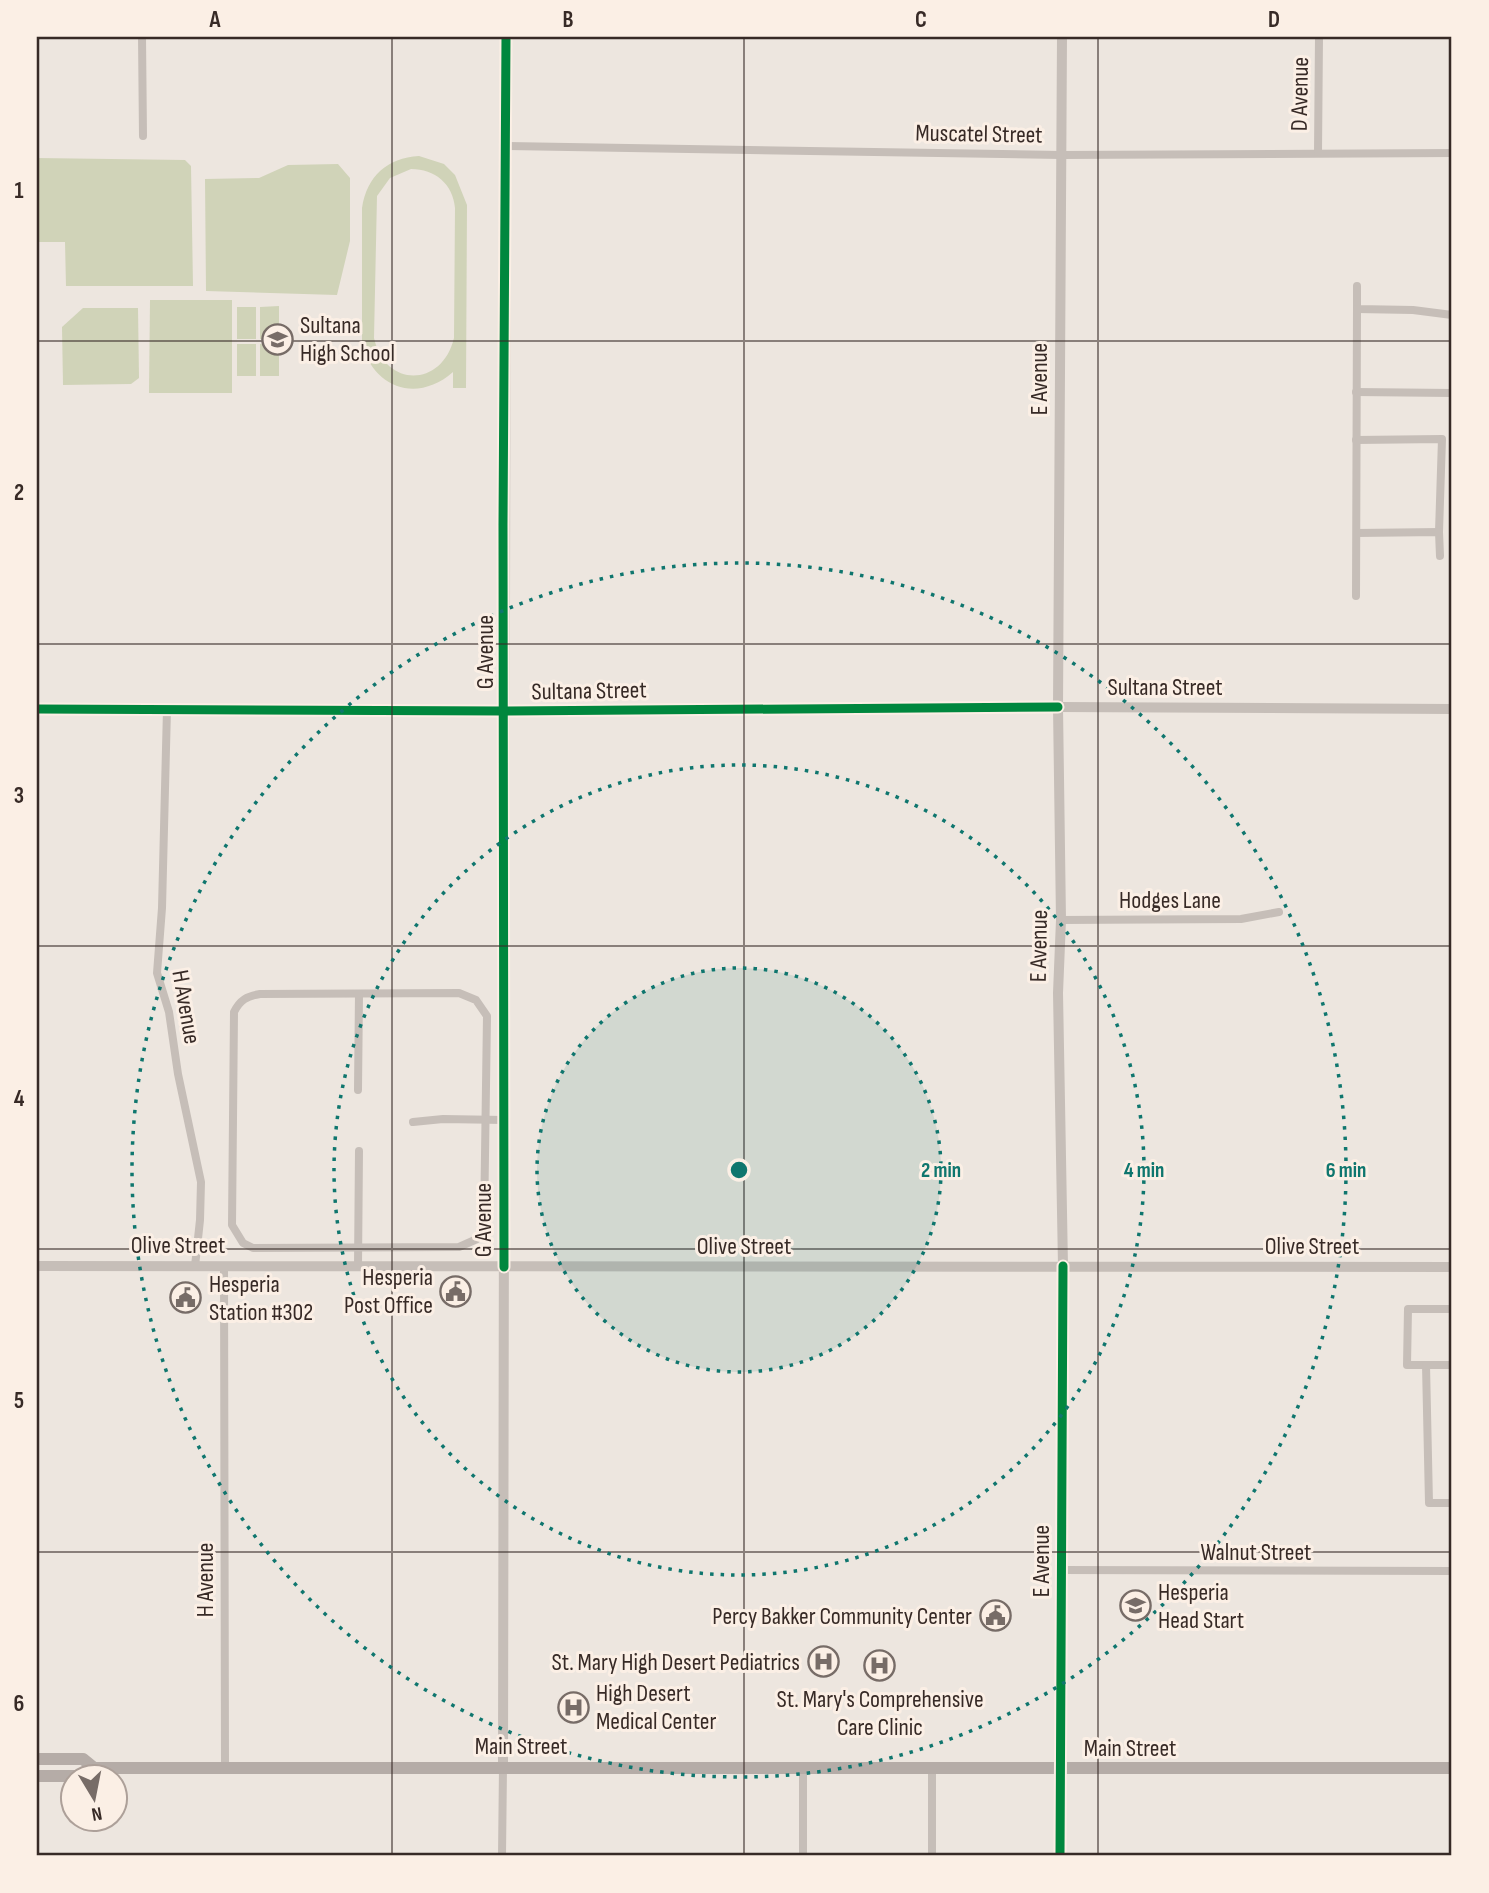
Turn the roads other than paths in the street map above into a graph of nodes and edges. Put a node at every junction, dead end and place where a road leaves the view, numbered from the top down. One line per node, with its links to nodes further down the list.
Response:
1 (142, 37): 5 (street)
2 (506, 37): 6 (street, G Avenue)
3 (1062, 37): 9 (street, E Avenue)
4 (1320, 37): 7 (street, D Avenue)
5 (143, 136)
6 (505, 146): 9 (street, Muscatel Street); 26 (street, G Avenue)
7 (1318, 152): 8 (street, Muscatel Street); 9 (street, Muscatel Street)
8 (1452, 153)
9 (1060, 155): 22 (street, E Avenue)
10 (1357, 286): 11 (street)
11 (1357, 309): 12 (street); 13 (street)
12 (1452, 315)
13 (1356, 392): 14 (street); 17 (street)
14 (1452, 393)
15 (1442, 439): 16 (street); 17 (street); 18 (street)
16 (1452, 439)
17 (1356, 440): 19 (street)
18 (1440, 532): 19 (street); 20 (street)
19 (1357, 533): 21 (street)
20 (1440, 556)
21 (1356, 596)
22 (1058, 707): 25 (street, Sultana Street); 26 (street, Sultana Street); 28 (street, E Avenue)
23 (37, 709): 24 (street, Sultana Street)
24 (167, 709): 26 (street, Sultana Street); 37 (street, H Avenue)
25 (1452, 709)
26 (504, 711): 32 (street, G Avenue)
27 (1279, 912): 28 (street, Hodges Lane)
28 (1061, 920): 40 (street, E Avenue)
29 (359, 994): 30 (street); 31 (street); 35 (street)
30 (358, 1090)
31 (486, 1120): 32 (street); 33 (street); 35 (street)
32 (504, 1120): 41 (street, G Avenue)
33 (413, 1122)
34 (359, 1151): 35 (street)
35 (358, 1246): 39 (street)
36 (37, 1266): 37 (street, Olive Street)
37 (195, 1266): 38 (street, Olive Street)
38 (224, 1266): 39 (street, Olive Street); 53 (street, H Avenue)
39 (358, 1266): 41 (street, Olive Street)
40 (1063, 1266): 41 (street, Olive Street); 42 (street, Olive Street); 47 (street, E Avenue)
41 (504, 1267): 51 (street, G Avenue)
42 (1452, 1267)
43 (1452, 1309): 44 (street)
44 (1426, 1365): 45 (street); 46 (street)
45 (1452, 1365)
46 (1452, 1503)
47 (1060, 1570): 48 (street, Walnut Street); 57 (street, E Avenue)
48 (1452, 1571)
49 (37, 1759): 50 (main road, Main Street)
50 (89, 1764)
51 (503, 1767): 53 (main road, Main Street); 54 (main road, Main Street); 60 (street, G Avenue)
52 (130, 1768): 53 (main road, Main Street)
53 (225, 1768)
54 (803, 1768): 55 (main road, Main Street); 61 (street)
55 (932, 1768): 57 (main road, Main Street); 62 (street)
56 (1452, 1768): 57 (main road, Main Street)
57 (1061, 1769): 63 (street, E Avenue)
58 (37, 1776): 59 (main road, Main Street)
59 (60, 1776)
60 (502, 1856)
61 (803, 1856)
62 (932, 1856)
63 (1060, 1856)

